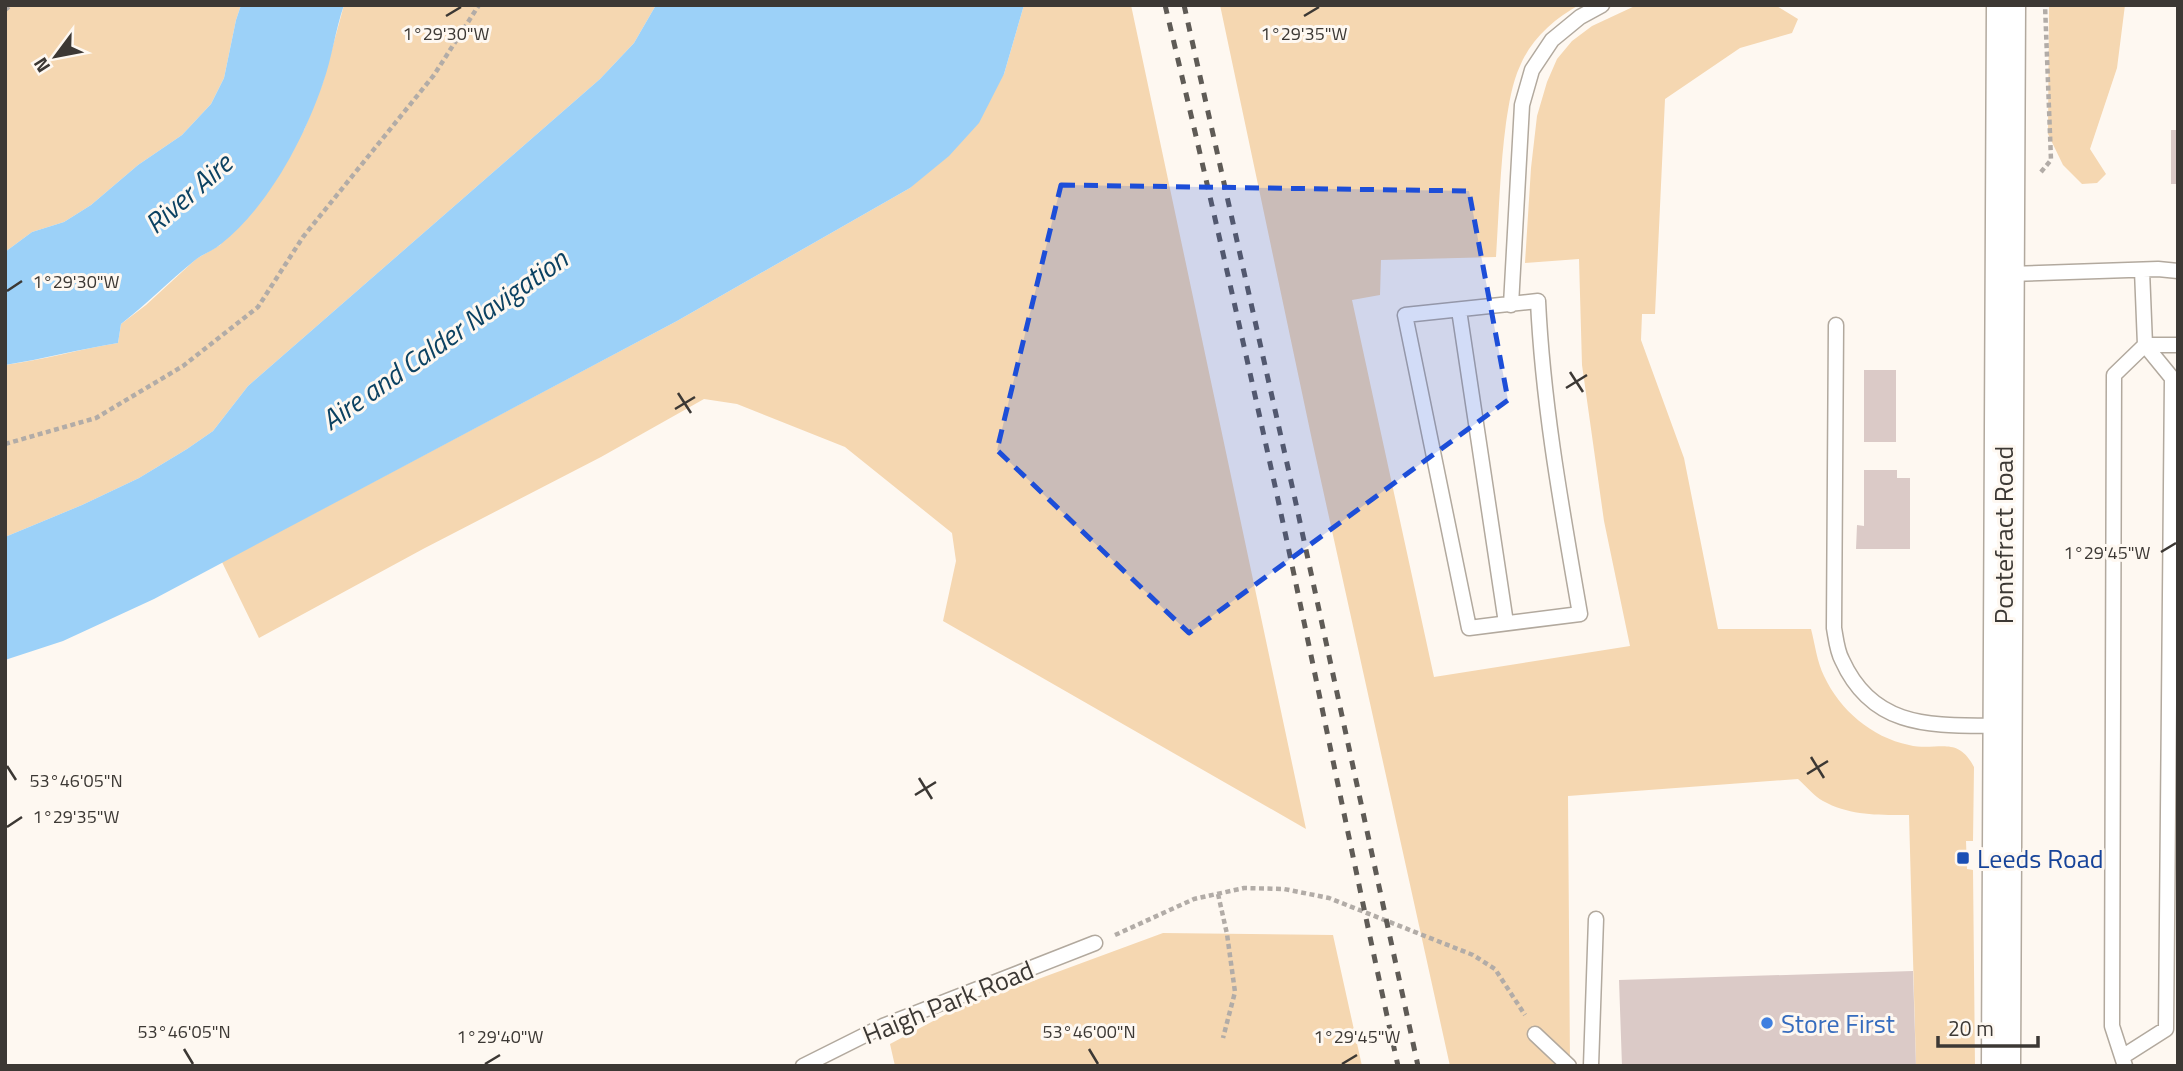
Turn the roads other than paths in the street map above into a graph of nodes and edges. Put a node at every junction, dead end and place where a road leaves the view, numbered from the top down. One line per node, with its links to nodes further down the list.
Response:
1 (1602, 5): 6 (lane)
2 (2006, 5): 5 (main road, Pontefract Road)
3 (2142, 270): 4 (lane); 5 (lane); 9 (lane)
4 (2178, 271)
5 (2004, 274): 12 (main road, Pontefract Road)
6 (1511, 304): 7 (lane); 11 (lane)
7 (1459, 310): 11 (lane); 11 (lane)
8 (1836, 325): 12 (lane)
9 (2145, 345): 10 (lane); 16 (lane); 16 (lane)
10 (2178, 345)
11 (1506, 623)
12 (2002, 726): 20 (main road, Pontefract Road)
13 (1596, 919): 19 (lane)
14 (1095, 943): 17 (lane, Haigh Park Road)
15 (1535, 1034): 18 (lane)
16 (2123, 1062)
17 (803, 1066)
18 (1569, 1066)
19 (1591, 1066)
20 (2001, 1066)

